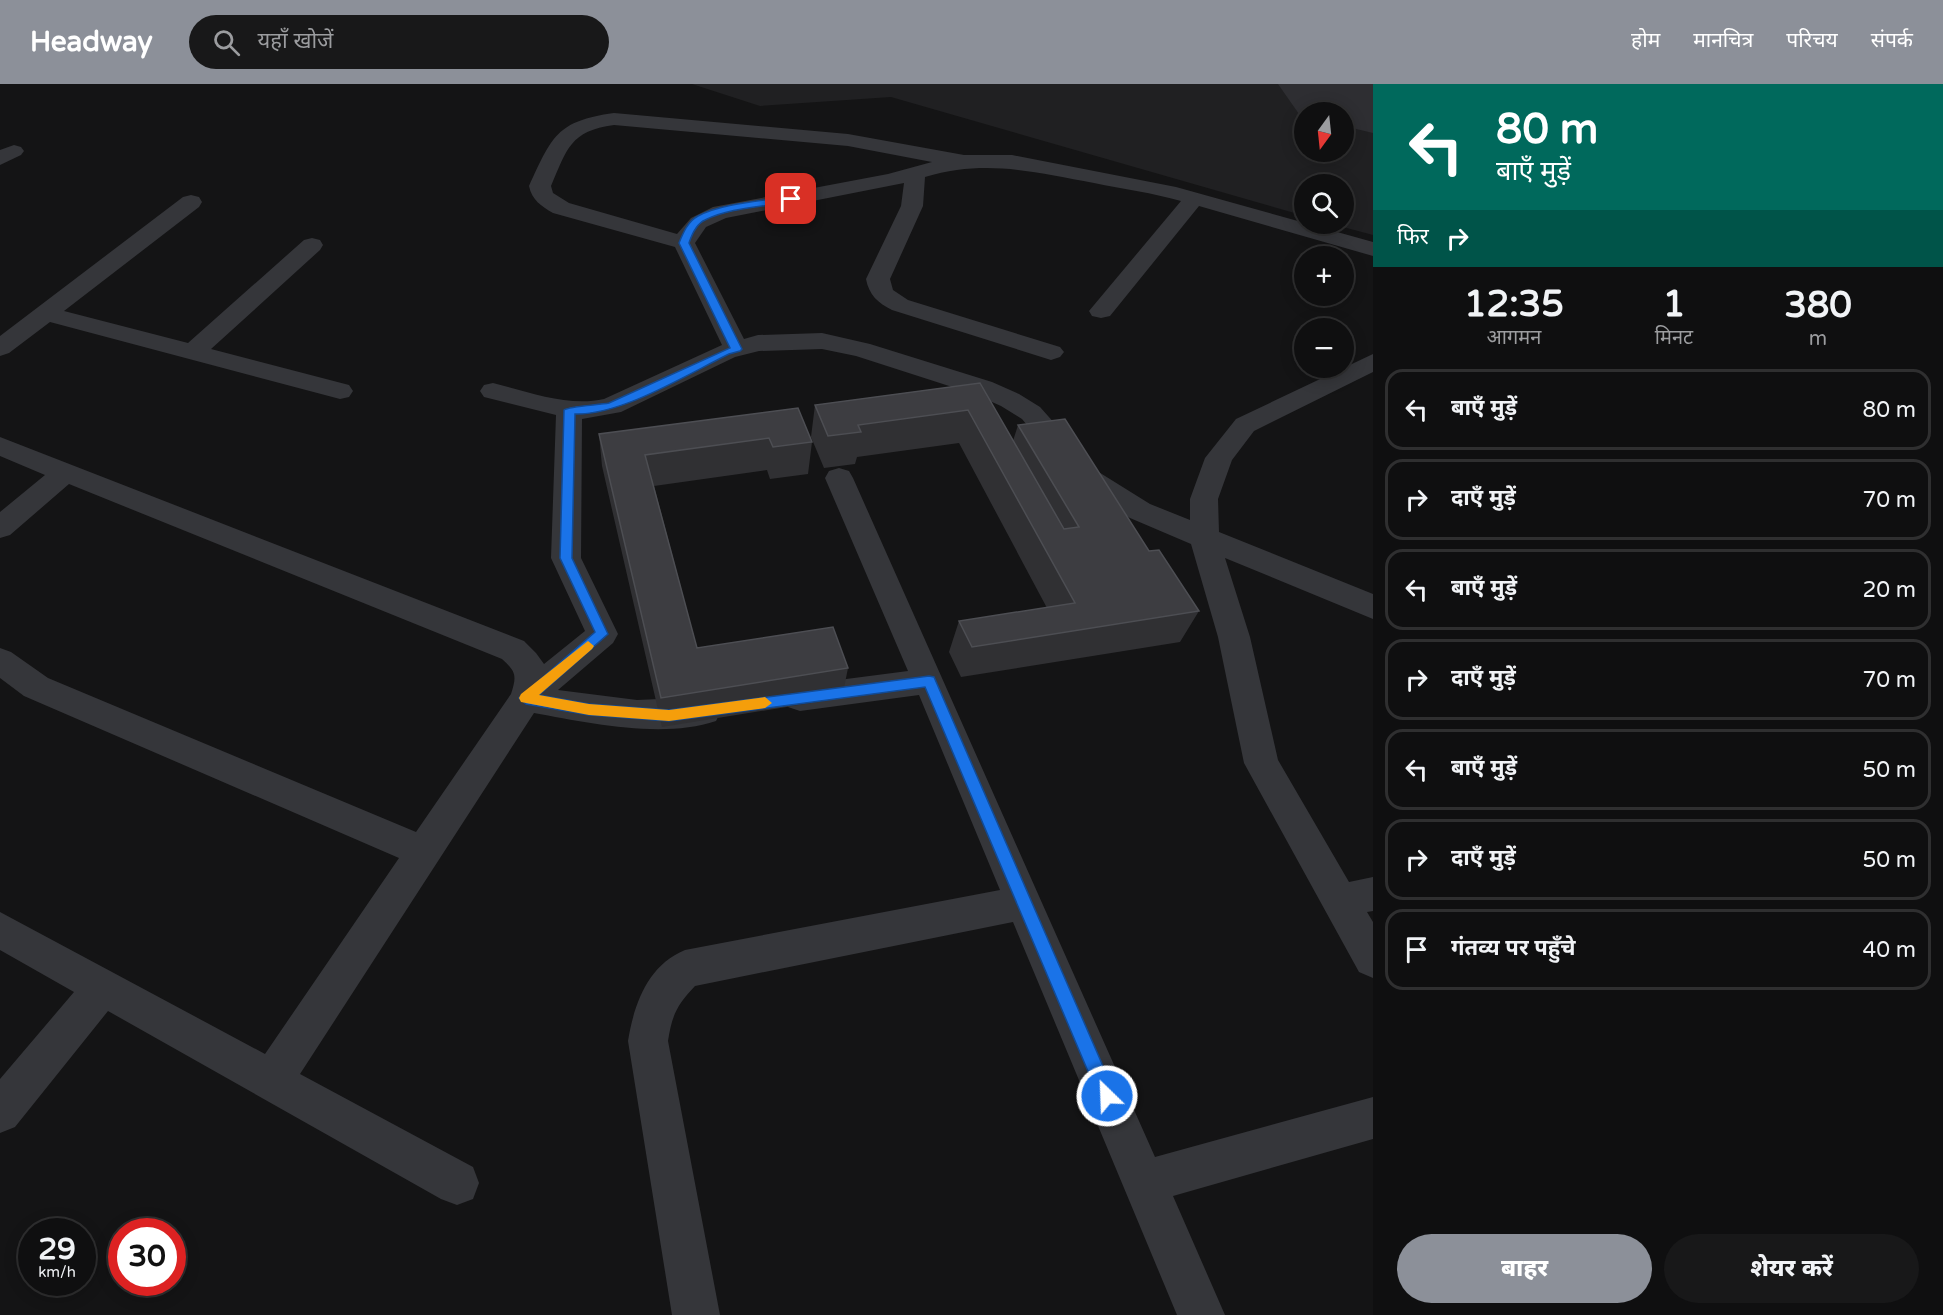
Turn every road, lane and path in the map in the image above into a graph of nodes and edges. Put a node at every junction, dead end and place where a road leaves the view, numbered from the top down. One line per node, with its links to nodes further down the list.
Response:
1 (964, 161): 2 (street); 3 (street); 5 (street)
2 (915, 175): 5 (street); 13 (street)
3 (1195, 198): 7 (street); 8 (street)
4 (191, 202): 9 (street)
5 (684, 243): 11 (street)
6 (312, 245): 12 (street)
7 (1373, 249)
8 (1101, 311)
9 (45, 314): 10 (street); 12 (street)
10 (0, 348)
11 (736, 349): 17 (street); 22 (street)
12 (193, 352): 15 (street)
13 (1051, 352)
14 (1373, 362): 22 (street)
15 (340, 391)
16 (494, 391): 17 (street)
17 (570, 410): 26 (street)
18 (0, 446): 19 (street)
19 (66, 472): 21 (street); 26 (street)
20 (839, 478): 25 (street)
21 (0, 528)
22 (1204, 537): 23 (street); 30 (street)
23 (1373, 607)
24 (0, 661): 29 (street)
25 (929, 681): 27 (street); 31 (street)
26 (526, 698): 28 (street); 29 (street)
27 (776, 702)
28 (728, 708)
29 (424, 852): 35 (street)
30 (1356, 898): 33 (street)
31 (1023, 903): 38 (street); 40 (street)
32 (0, 930): 34 (street)
33 (1373, 959)
34 (103, 987): 35 (street); 36 (street)
35 (271, 1081): 39 (street)
36 (0, 1112)
37 (1373, 1118): 38 (street)
38 (1144, 1182): 41 (street)
39 (457, 1184)
40 (696, 1315)
41 (1201, 1315)

